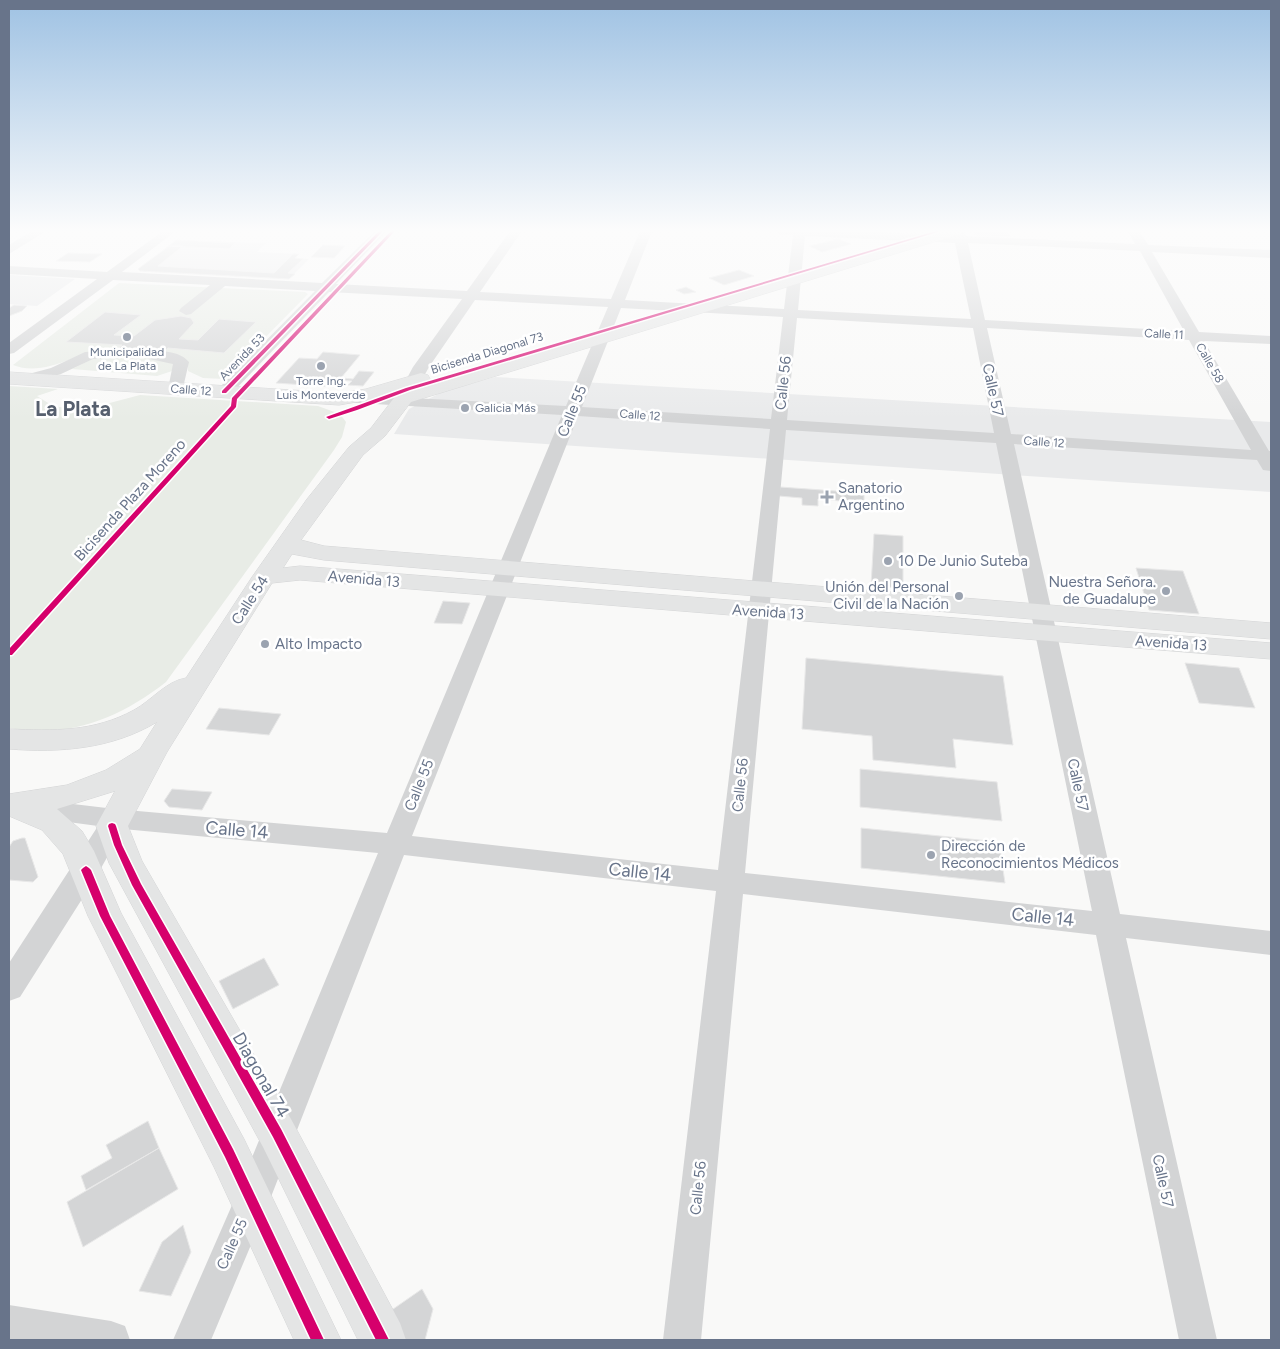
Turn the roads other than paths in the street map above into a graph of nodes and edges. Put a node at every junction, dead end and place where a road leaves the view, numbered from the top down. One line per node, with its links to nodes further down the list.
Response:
1 (77, 294): 21 (street)
2 (81, 294): 23 (street)
3 (207, 294): 16 (street)
4 (325, 294): 28 (street, Avenida 53)
5 (435, 294): 12 (street, Calle 11)
6 (619, 294): 13 (street, Calle 55)
7 (711, 294): 14 (main road)
8 (737, 294): 15 (main road)
9 (792, 294): 17 (street, Calle 56)
10 (972, 294): 18 (street, Calle 57)
11 (1171, 294): 20 (street, Calle 58)
12 (471, 296): 13 (street, Calle 11); 29 (street, Calle 54)
13 (615, 304): 14 (street, Calle 11); 19 (street, Calle 55)
14 (660, 307): 15 (street, Calle 11); 19 (main road)
15 (694, 310): 17 (street, Calle 11); 19 (main road)
16 (186, 311)
17 (790, 314): 18 (street, Calle 11); 32 (street, Calle 56)
18 (979, 324): 20 (street, Calle 11); 33 (street, Calle 57)
19 (605, 329): 29 (main road); 31 (street, Calle 55)
20 (1195, 336): 22 (street, Calle 11); 35 (street, Calle 58)
21 (9, 339)
22 (1271, 340)
23 (9, 350)
24 (129, 353): 26 (street)
25 (145, 354): 27 (street)
26 (18, 378): 27 (main road, Calle 12)
27 (176, 389): 28 (main road, Calle 12)
28 (232, 392): 30 (main road, Calle 12)
29 (405, 393): 30 (main road); 31 (street, Calle 12); 34 (main road, Calle 54)
30 (337, 399): 34 (main road)
31 (572, 411): 32 (street, Calle 12); 38 (street, Calle 55)
32 (779, 424): 33 (street, Calle 12); 39 (street, Calle 56)
33 (1004, 439): 35 (street, Calle 12); 40 (street, Calle 57)
34 (356, 451): 36 (main road, Calle 54)
35 (1268, 461)
36 (288, 543): 37 (main road, Calle 54); 38 (main road, Avenida 13)
37 (264, 577): 38 (main road, Avenida 13); 43 (main road, Calle 54)
38 (503, 579): 39 (main road, Avenida 13); 48 (street, Calle 55)
39 (760, 600): 40 (main road, Avenida 13); 50 (street, Calle 56)
40 (1043, 623): 41 (main road, Avenida 13); 42 (main road, Avenida 13); 51 (street, Calle 57)
41 (1271, 631)
42 (1271, 651)
43 (207, 667): 44 (main road); 45 (main road, Calle 54)
44 (9, 739)
45 (154, 750): 46 (main road); 47 (main road, Calle 54)
46 (10, 804): 47 (street, Calle 14); 49 (main road)
47 (114, 822): 48 (street, Calle 14); 49 (street, Calle 54); 54 (main road, Diagonal 74)
48 (395, 844): 50 (street, Calle 14); 54 (street, Calle 55)
49 (86, 870): 53 (street, Calle 54); 55 (main road)
50 (730, 882): 51 (street, Calle 14); 61 (street, Calle 56)
51 (1108, 924): 52 (street, Calle 14); 62 (street, Calle 57)
52 (1271, 943)
53 (9, 988)
54 (277, 1133): 55 (street, Calle 55); 60 (main road, Diagonal 74)
55 (251, 1202): 58 (street, Calle 55); 59 (main road)
56 (9, 1324): 57 (street)
57 (111, 1340)
58 (192, 1340)
59 (318, 1340)
60 (383, 1340)
61 (682, 1340)
62 (1198, 1340)

